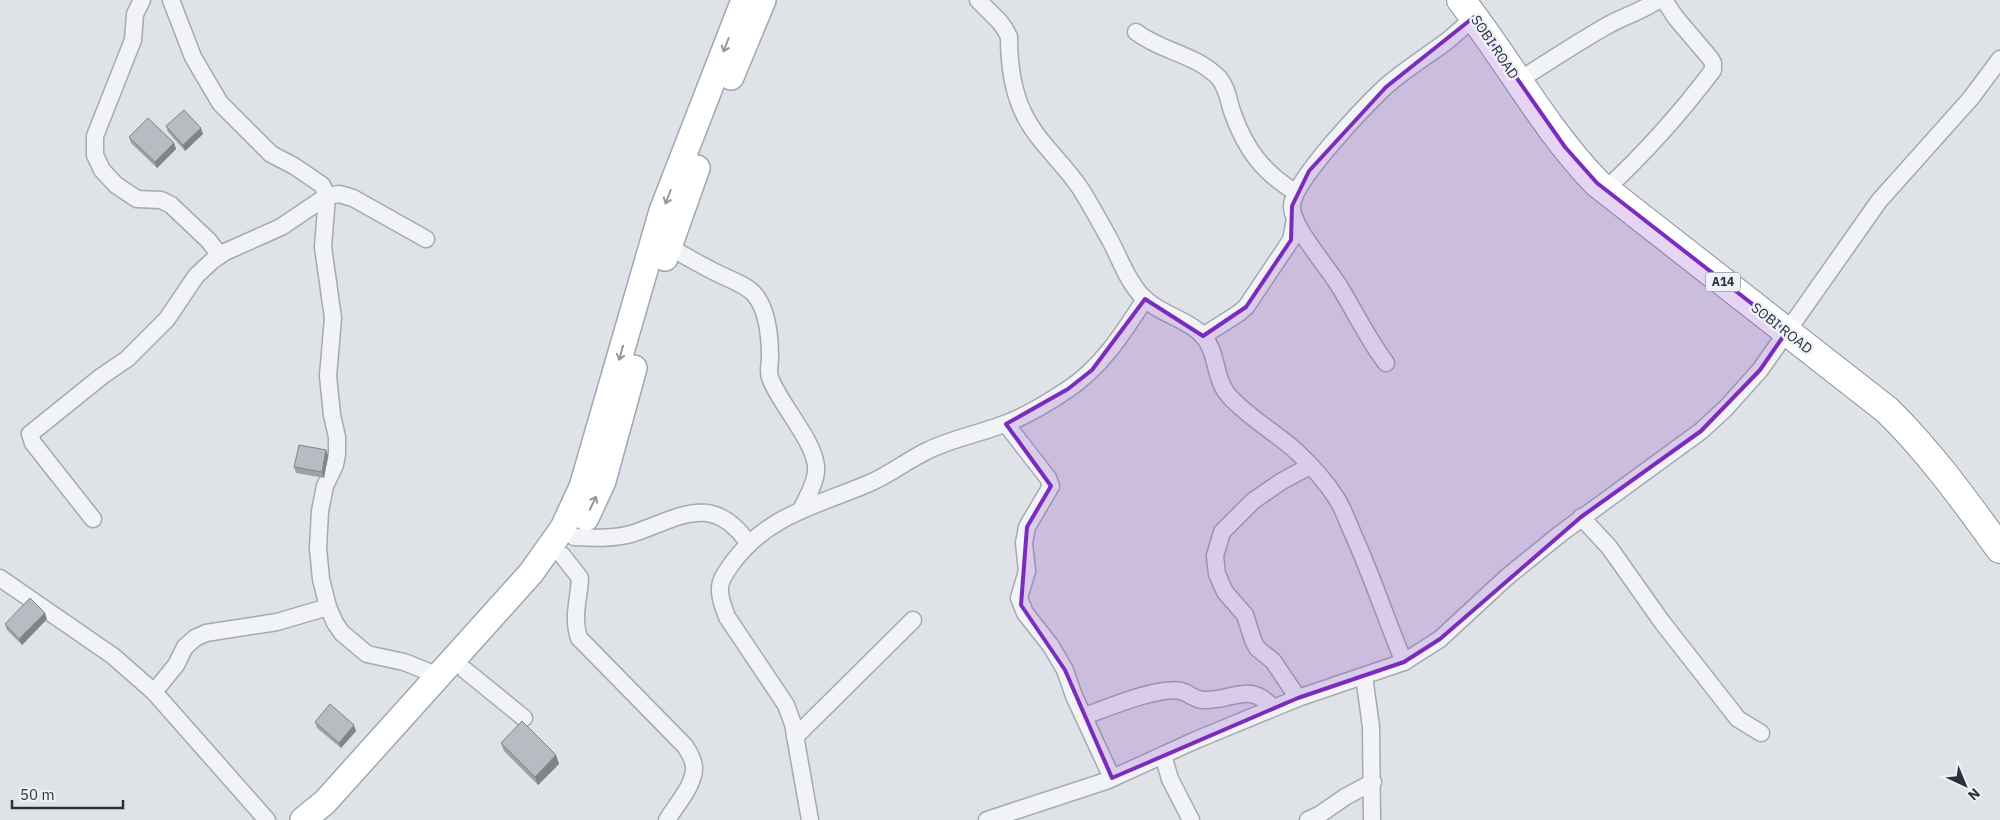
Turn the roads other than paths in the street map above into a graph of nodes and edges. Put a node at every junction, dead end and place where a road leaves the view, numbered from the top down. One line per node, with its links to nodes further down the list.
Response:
1 (142, 0): 18 (street)
2 (171, 0): 14 (street)
3 (744, 0): 36 (main road, one-way to 36)
4 (763, 0): 17 (main road)
5 (978, 0): 19 (street)
6 (1658, 0): 11 (street)
7 (1664, 0): 12 (street)
8 (1468, 8): 11 (highway, SOBI ROAD / A14); 13 (street)
9 (1136, 32): 13 (street)
10 (2000, 59): 20 (street)
11 (1518, 81): 12 (highway, SOBI ROAD / A14)
12 (1606, 190): 20 (highway, SOBI ROAD / A14)
13 (1296, 192): 15 (street)
14 (327, 196): 16 (street); 18 (street); 32 (street)
15 (1295, 219): 21 (street); 22 (street)
16 (426, 239)
17 (669, 247): 25 (street); 29 (main road, one-way to 17)
18 (220, 256): 27 (street)
19 (1145, 299): 21 (street); 23 (street)
20 (1787, 331): 26 (street); 30 (highway, SOBI ROAD / A14)
21 (1203, 336): 24 (street)
22 (1386, 363)
23 (1006, 424): 25 (street); 41 (street)
24 (1310, 466): 34 (street); 39 (street)
25 (801, 510): 28 (street)
26 (1581, 517): 34 (street); 43 (street)
27 (93, 519)
28 (749, 544): 29 (street); 44 (street)
29 (568, 546): 35 (main road); 51 (street)
30 (2000, 550)
31 (0, 578): 38 (street)
32 (328, 607): 36 (street); 38 (street)
33 (913, 620): 44 (street)
34 (1404, 662): 37 (street)
35 (465, 670): 42 (street); 50 (main road)
36 (439, 676): 49 (main road)
37 (1364, 676): 39 (street); 47 (street)
38 (154, 692): 48 (street)
39 (1298, 698): 40 (street)
40 (1273, 708): 41 (street); 45 (street)
41 (1085, 716): 46 (street)
42 (524, 718)
43 (1761, 732)
44 (795, 737): 52 (street)
45 (1162, 755): 46 (street); 54 (street)
46 (1112, 778): 53 (street)
47 (1373, 782): 55 (street); 56 (street)
48 (267, 820)
49 (303, 820)
50 (326, 820)
51 (667, 820)
52 (810, 820)
53 (987, 820)
54 (1190, 820)
55 (1308, 820)
56 (1372, 820)

